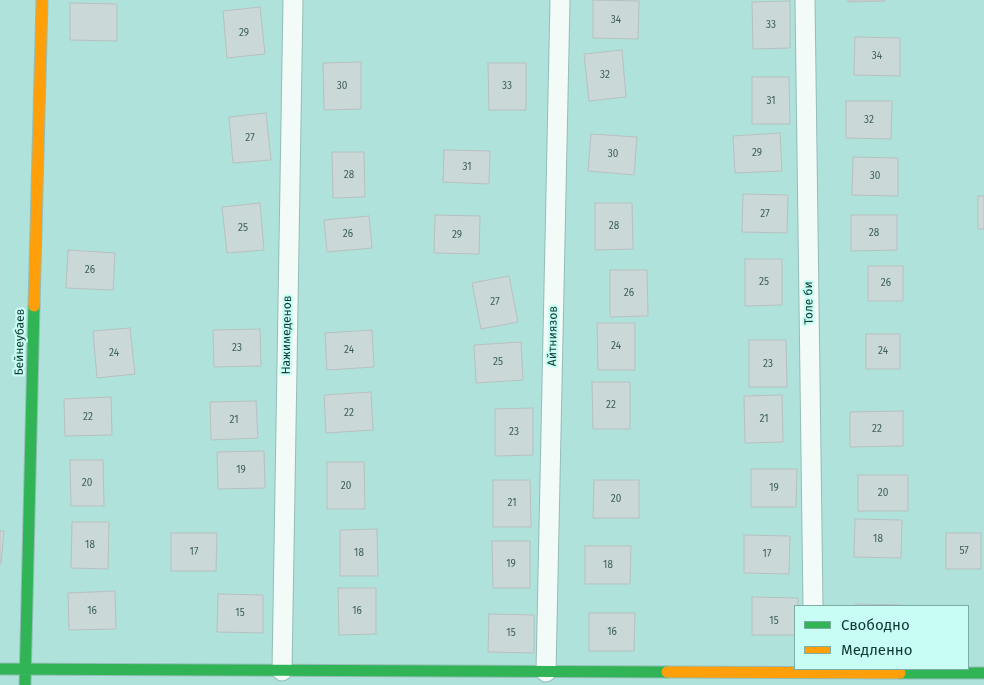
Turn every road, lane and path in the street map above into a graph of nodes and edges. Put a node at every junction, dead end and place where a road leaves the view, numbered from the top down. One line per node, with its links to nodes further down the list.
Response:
1 (42, 0): 7 (street, Бейнеубаев)
2 (292, 0): 8 (street, Нажимеденов)
3 (560, 0): 10 (street, Айтниязов)
4 (805, 0): 5 (street, Толе би)
5 (813, 605)
6 (0, 669): 7 (street)
7 (25, 670): 12 (street); 15 (street, Бейнеубаев)
8 (282, 671): 12 (street); 13 (street)
9 (813, 671): 11 (street); 14 (street)
10 (546, 672): 13 (street); 14 (street)
11 (972, 677)
12 (174, 678)
13 (426, 678)
14 (681, 679)
15 (25, 685)

